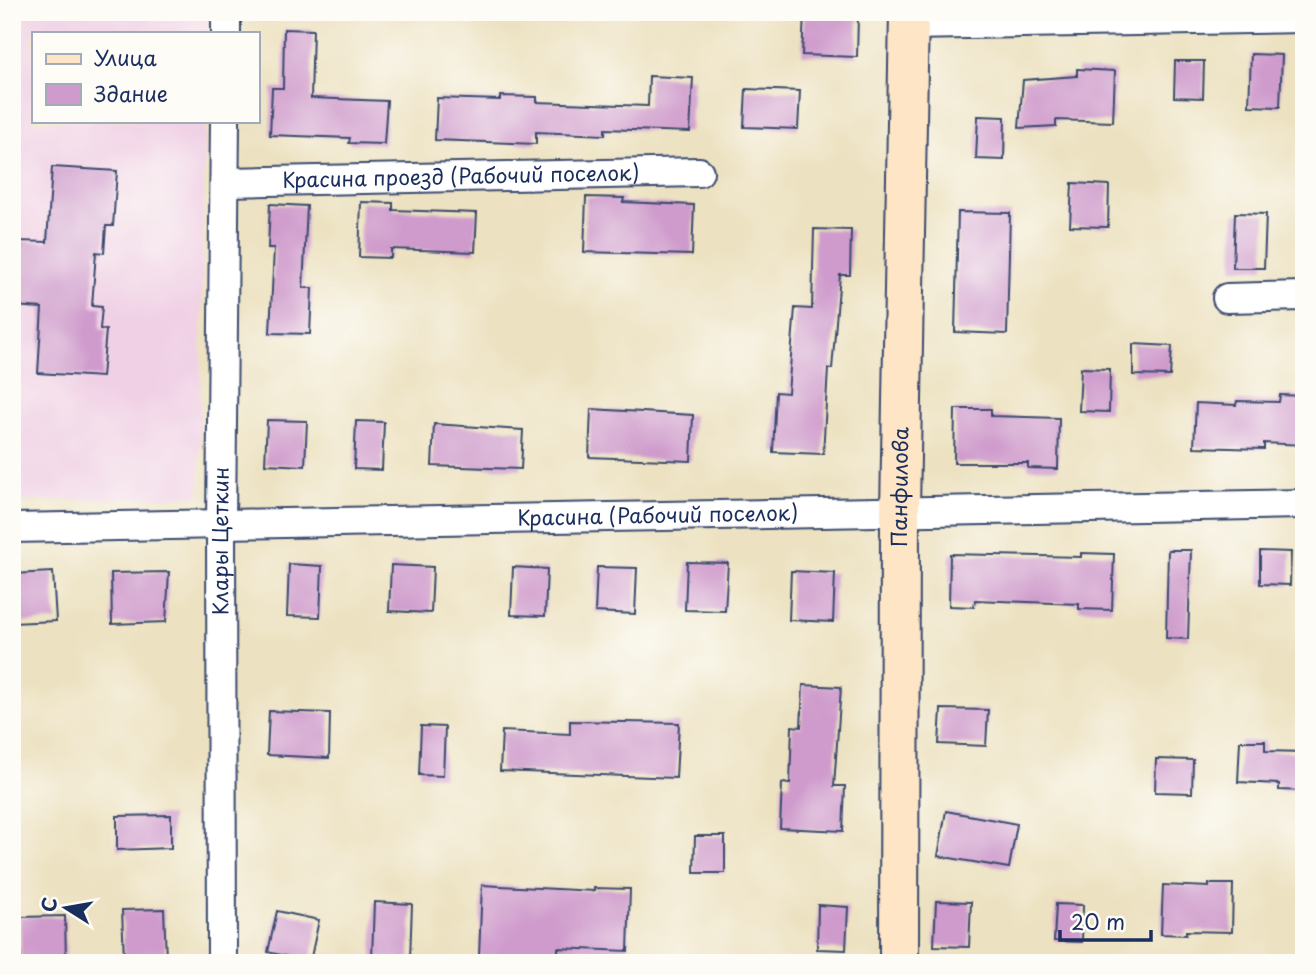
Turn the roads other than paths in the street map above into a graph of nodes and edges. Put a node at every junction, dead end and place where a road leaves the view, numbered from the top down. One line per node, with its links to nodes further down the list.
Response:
1 (226, 12): 4 (street)
2 (1304, 18): 3 (street)
3 (909, 19): 11 (street, Панфилова)
4 (226, 32)
5 (225, 122): 7 (street, Клары Цеткин)
6 (699, 172): 7 (street, Красина проезд (Рабочий поселок))
7 (225, 182): 12 (street, Клары Цеткин)
8 (1304, 296): 9 (street)
9 (1227, 298)
10 (1304, 504): 11 (street, Красина (Рабочий поселок))
11 (900, 511): 12 (street, Красина (Рабочий поселок)); 15 (street, Панфилова)
12 (221, 524): 13 (street, Красина (Рабочий поселок)); 14 (street, Клары Цеткин)
13 (12, 528)
14 (222, 963)
15 (899, 963)

